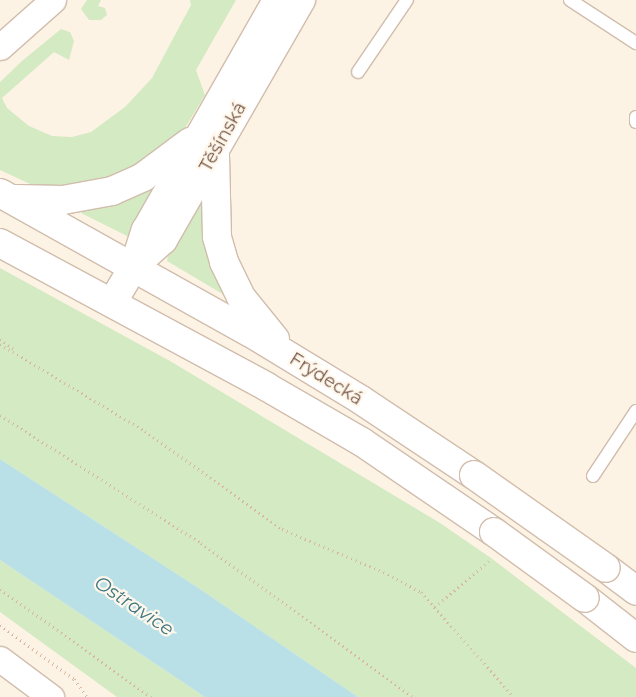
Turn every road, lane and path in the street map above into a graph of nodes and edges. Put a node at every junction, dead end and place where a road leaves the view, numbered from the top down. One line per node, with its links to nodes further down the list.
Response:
1 (52, 0): 7 (street)
2 (277, 0): 11 (main road, Těšínská)
3 (301, 0): 11 (main road, Těšínská)
4 (406, 0): 8 (lane)
5 (570, 0): 6 (lane)
6 (636, 43)
7 (0, 47)
8 (358, 72)
9 (636, 117): 10 (lane)
10 (636, 122)
11 (208, 143): 12 (main road); 14 (main road, Těšínská); 19 (main road)
12 (6, 196): 14 (main road, Frýdecká)
13 (0, 243): 15 (main road, Frýdecká)
14 (134, 266): 15 (main road, Těšínská); 19 (main road, Frýdecká)
15 (112, 303): 28 (main road, Frýdecká, bridge)
16 (0, 339): 18 (path)
17 (0, 344): 18 (path)
18 (19, 353): 26 (path)
19 (292, 357): 25 (main road, Frýdecká, bridge)
20 (636, 411): 22 (lane)
21 (0, 415): 33 (path)
22 (594, 476)
23 (491, 558): 26 (path)
24 (0, 589): 32 (path)
25 (636, 591)
26 (435, 607): 34 (path)
27 (0, 625): 31 (path)
28 (636, 638)
29 (3, 666): 30 (street)
30 (51, 697)
31 (87, 697)
32 (151, 697)
33 (413, 697)
34 (514, 697)

